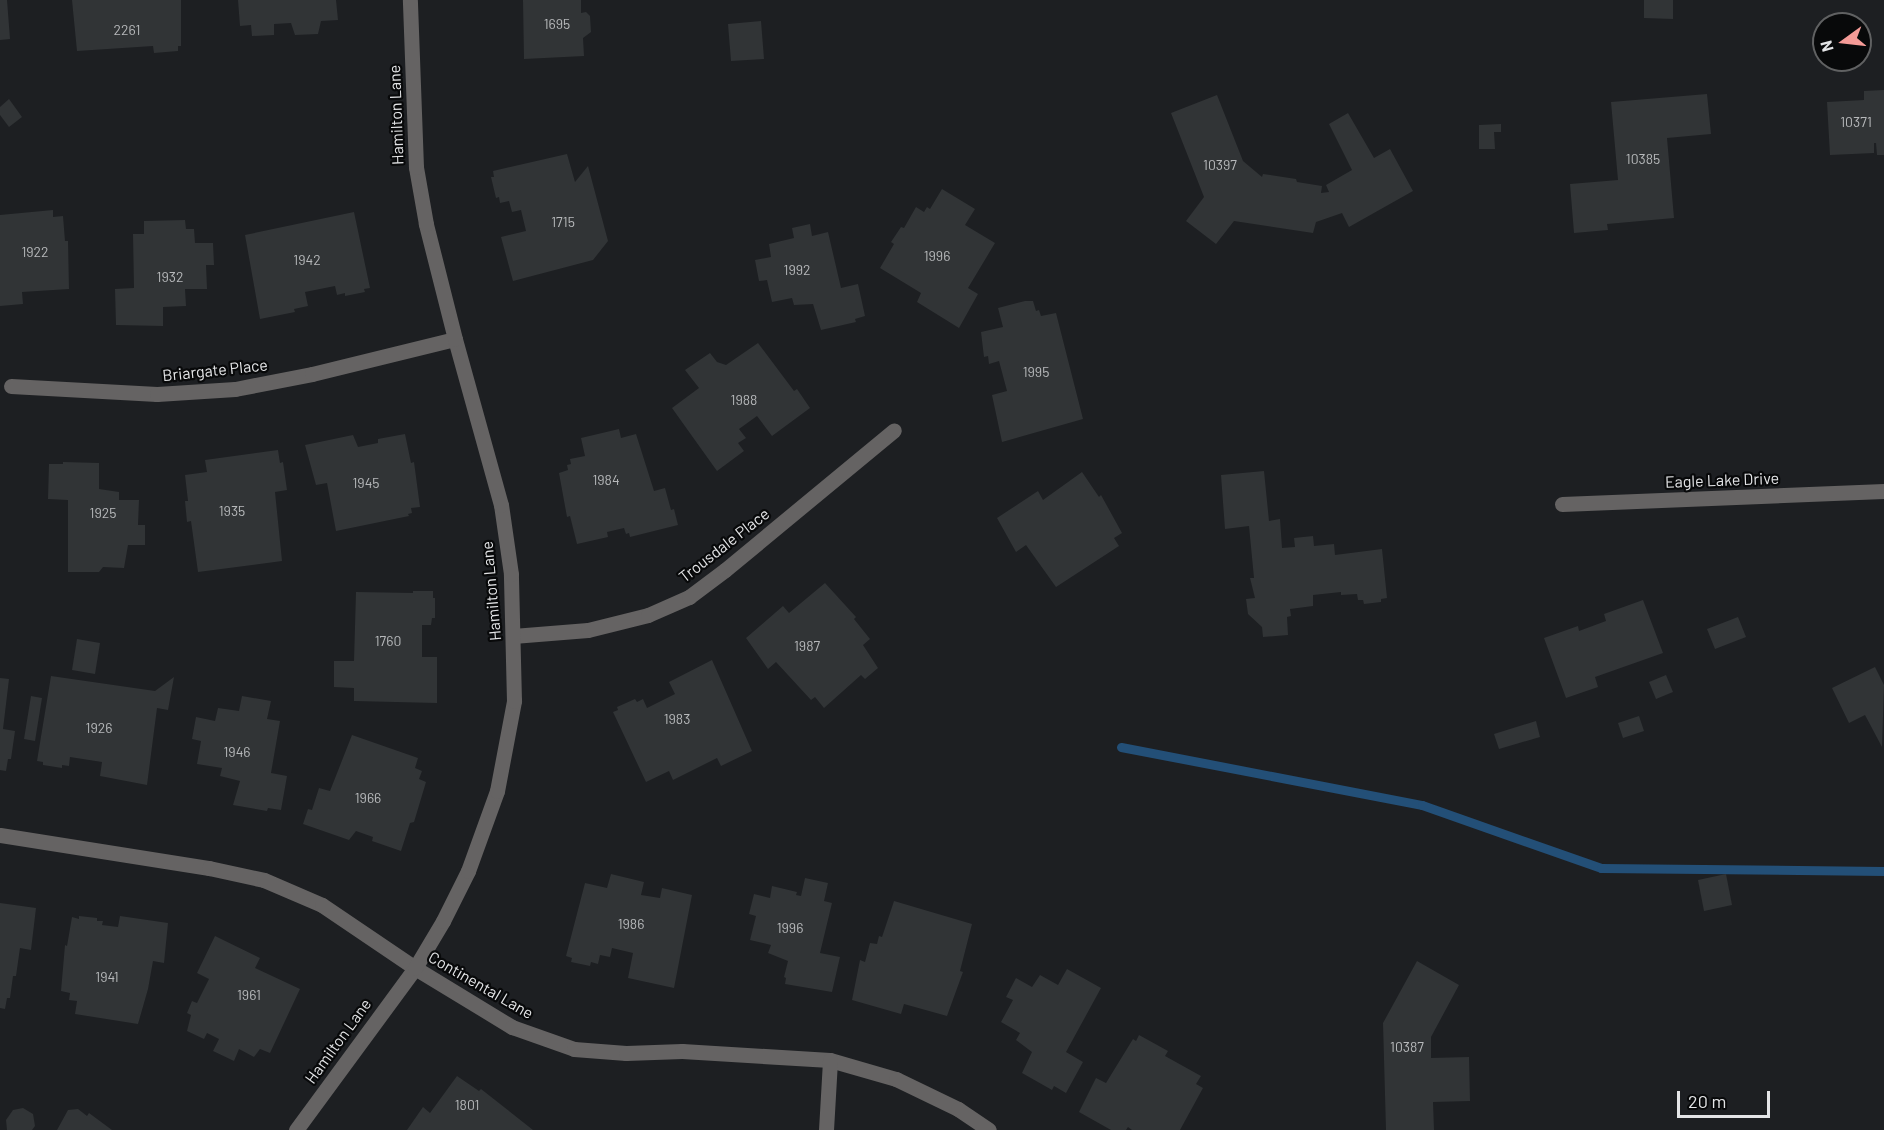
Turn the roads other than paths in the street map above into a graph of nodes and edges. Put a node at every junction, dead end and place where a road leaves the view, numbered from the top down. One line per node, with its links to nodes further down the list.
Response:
1 (410, 0): 2 (street, Hamilton Lane)
2 (454, 339): 3 (street, Briargate Place); 7 (street, Hamilton Lane)
3 (10, 386)
4 (894, 430): 7 (street, Trousdale Place)
5 (1884, 491): 6 (street, Eagle Lake Drive)
6 (1562, 504)
7 (513, 636): 9 (street, Hamilton Lane)
8 (0, 835): 9 (street, Continental Lane)
9 (415, 968): 10 (street, Continental Lane); 11 (street, Hamilton Lane)
10 (830, 1060): 12 (street); 13 (street, Continental Lane)
11 (296, 1130)
12 (826, 1130)
13 (989, 1130)

